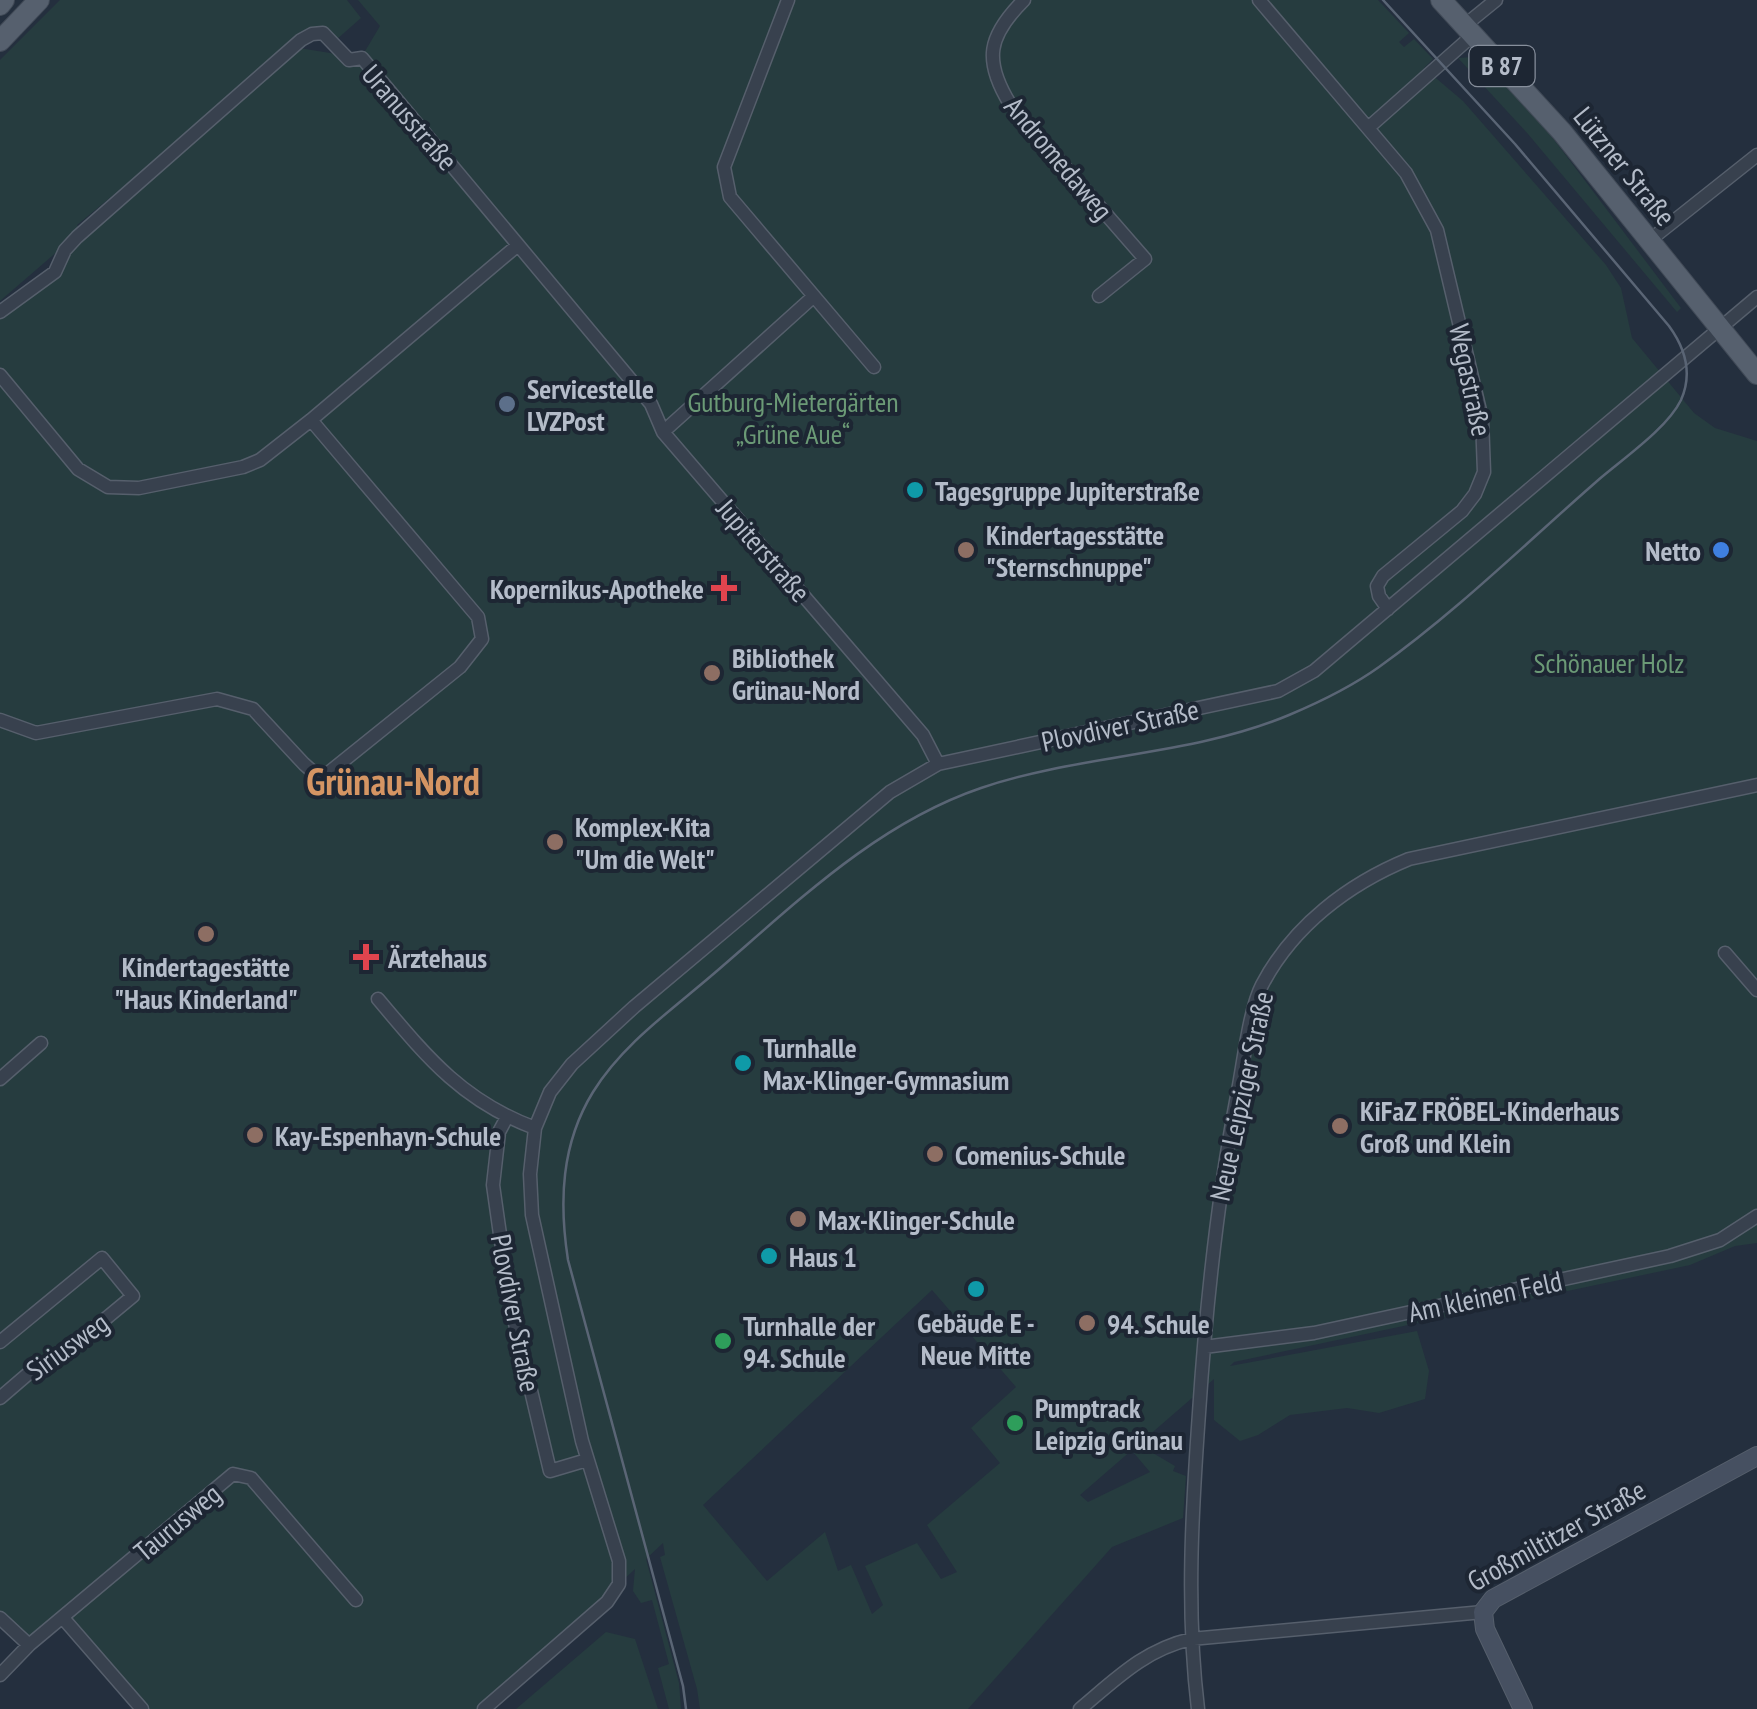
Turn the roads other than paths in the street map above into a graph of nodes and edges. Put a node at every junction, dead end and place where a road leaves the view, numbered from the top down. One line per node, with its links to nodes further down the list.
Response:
1 (38, 0): 8 (main road)
2 (788, 0): 13 (street)
3 (1024, 0): 14 (street, Andromedaweg)
4 (1260, 0): 9 (street, Wegastraße)
5 (1441, 0): 7 (main road, Lützner Straße / B 87)
6 (1496, 0): 7 (street)
7 (1469, 30): 9 (street); 11 (main road, Lützner Straße / B 87)
8 (0, 41)
9 (1368, 128): 23 (street, Wegastraße)
10 (1757, 156): 11 (street)
11 (1650, 240): 17 (main road, Lützner Straße / B 87)
12 (518, 245): 16 (street, Uranusstraße); 21 (street); 22 (street, Jupiterstraße)
13 (814, 296): 18 (street); 22 (street)
14 (1099, 296)
15 (1757, 297): 17 (street, Plovdiver Straße)
16 (0, 312)
17 (1720, 326): 19 (main road, Lützner Straße / B 87); 23 (street, Plovdiver Straße)
18 (874, 367)
19 (1757, 374)
20 (0, 376): 21 (street)
21 (311, 420): 24 (street)
22 (662, 432): 25 (street, Jupiterstraße)
23 (1388, 609): 25 (street, Plovdiver Straße)
24 (0, 720)
25 (938, 764): 33 (street, Plovdiver Straße)
26 (1757, 785): 36 (street, Neue Leipziger Straße)
27 (1724, 953): 28 (street)
28 (1757, 990)
29 (378, 999): 32 (street)
30 (41, 1043): 31 (street)
31 (0, 1078)
32 (507, 1118): 33 (street); 39 (street, Plovdiver Straße)
33 (535, 1128): 39 (street, Plovdiver Straße)
34 (1757, 1216): 36 (street, Am kleinen Feld)
35 (0, 1342): 37 (street, Siriusweg)
36 (1204, 1346): 44 (street, Neue Leipziger Straße)
37 (0, 1398)
38 (1757, 1456): 41 (street, Großmiltitzer Straße)
39 (588, 1460): 49 (street, Plovdiver Straße)
40 (356, 1600): 43 (street, Taurusweg)
41 (1483, 1612): 44 (street, Großmiltitzer Straße); 52 (street)
42 (0, 1618): 45 (street)
43 (63, 1618): 45 (street, Taurusweg); 48 (street)
44 (1191, 1640): 50 (street, Großmiltitzer Straße); 51 (street, Neue Leipziger Straße)
45 (29, 1645): 46 (street, Taurusweg); 47 (street, Taurusweg)
46 (0, 1660)
47 (0, 1675)
48 (142, 1709)
49 (484, 1709)
50 (1080, 1709)
51 (1198, 1709)
52 (1523, 1709)

